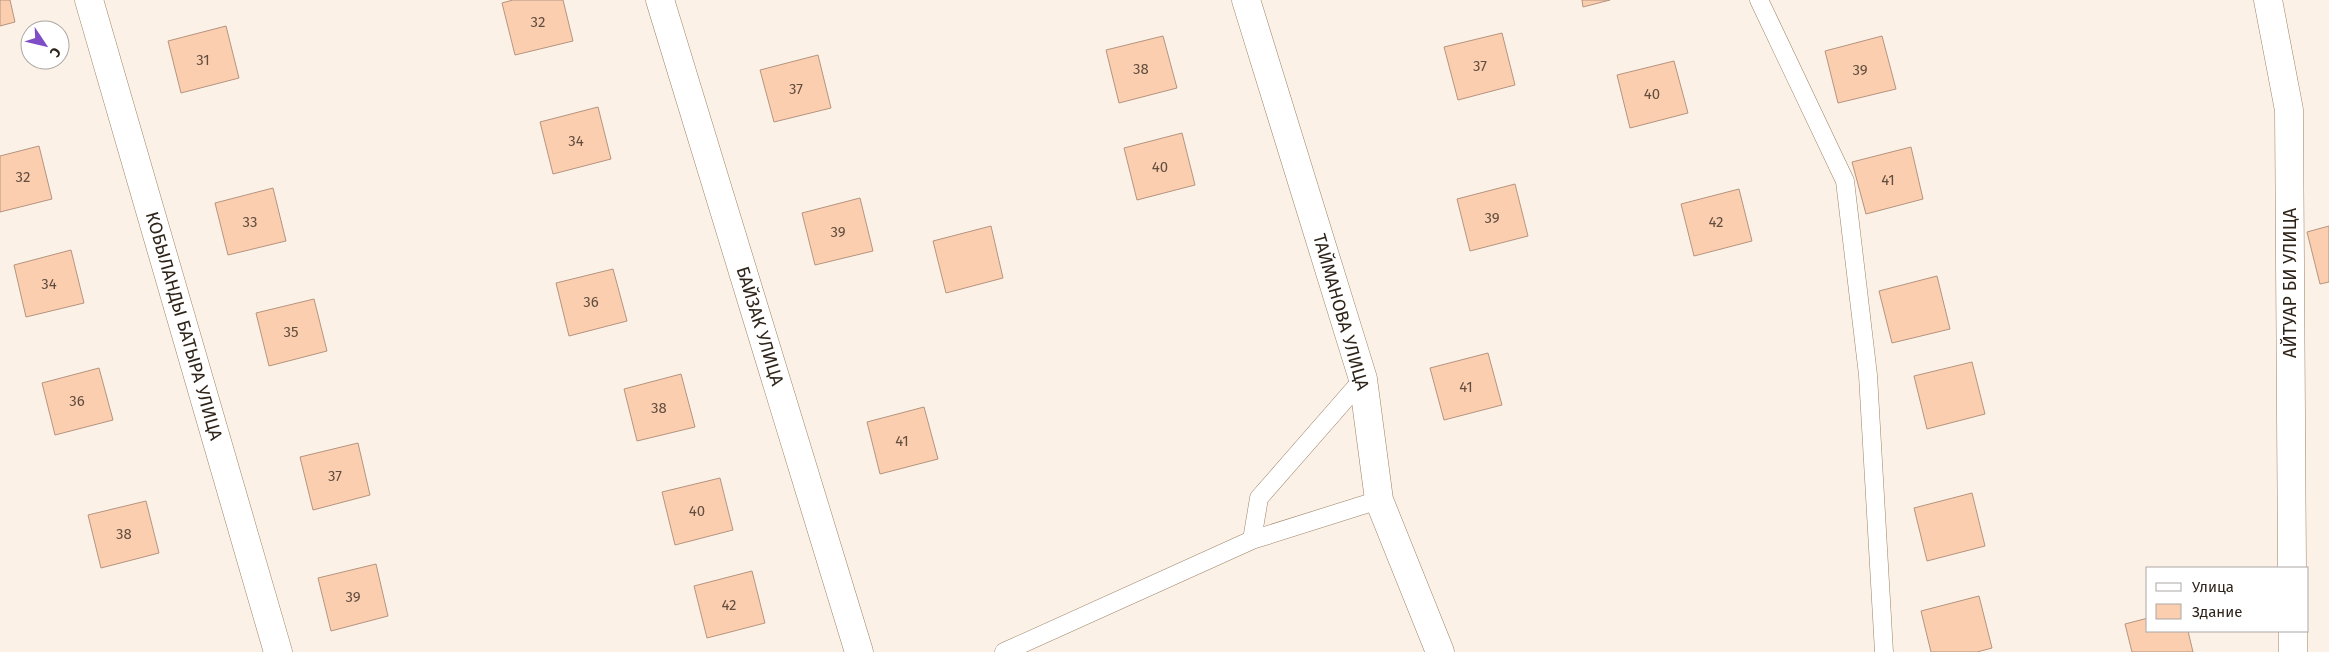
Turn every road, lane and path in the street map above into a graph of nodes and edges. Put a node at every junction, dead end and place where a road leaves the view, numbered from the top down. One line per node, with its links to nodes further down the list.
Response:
1 (89, 0): 11 (street, КОБЫЛАНДЫ БАТЫРА УЛИЦА)
2 (660, 0): 12 (street, БАЙЗАК УЛИЦА)
3 (1246, 0): 6 (street, ТАЙМАНОВА УЛИЦА)
4 (1759, 0): 15 (lane)
5 (2268, 0): 9 (street, АЙТУАР БИ УЛИЦА)
6 (1363, 378): 7 (street, ТАЙМАНОВА УЛИЦА); 8 (lane)
7 (1379, 500): 8 (lane); 14 (street, ТАЙМАНОВА УЛИЦА)
8 (1252, 540): 13 (lane)
9 (2292, 567)
10 (2293, 632): 16 (street)
11 (278, 652)
12 (859, 652)
13 (1004, 652)
14 (1440, 652)
15 (1884, 652)
16 (2293, 652)

